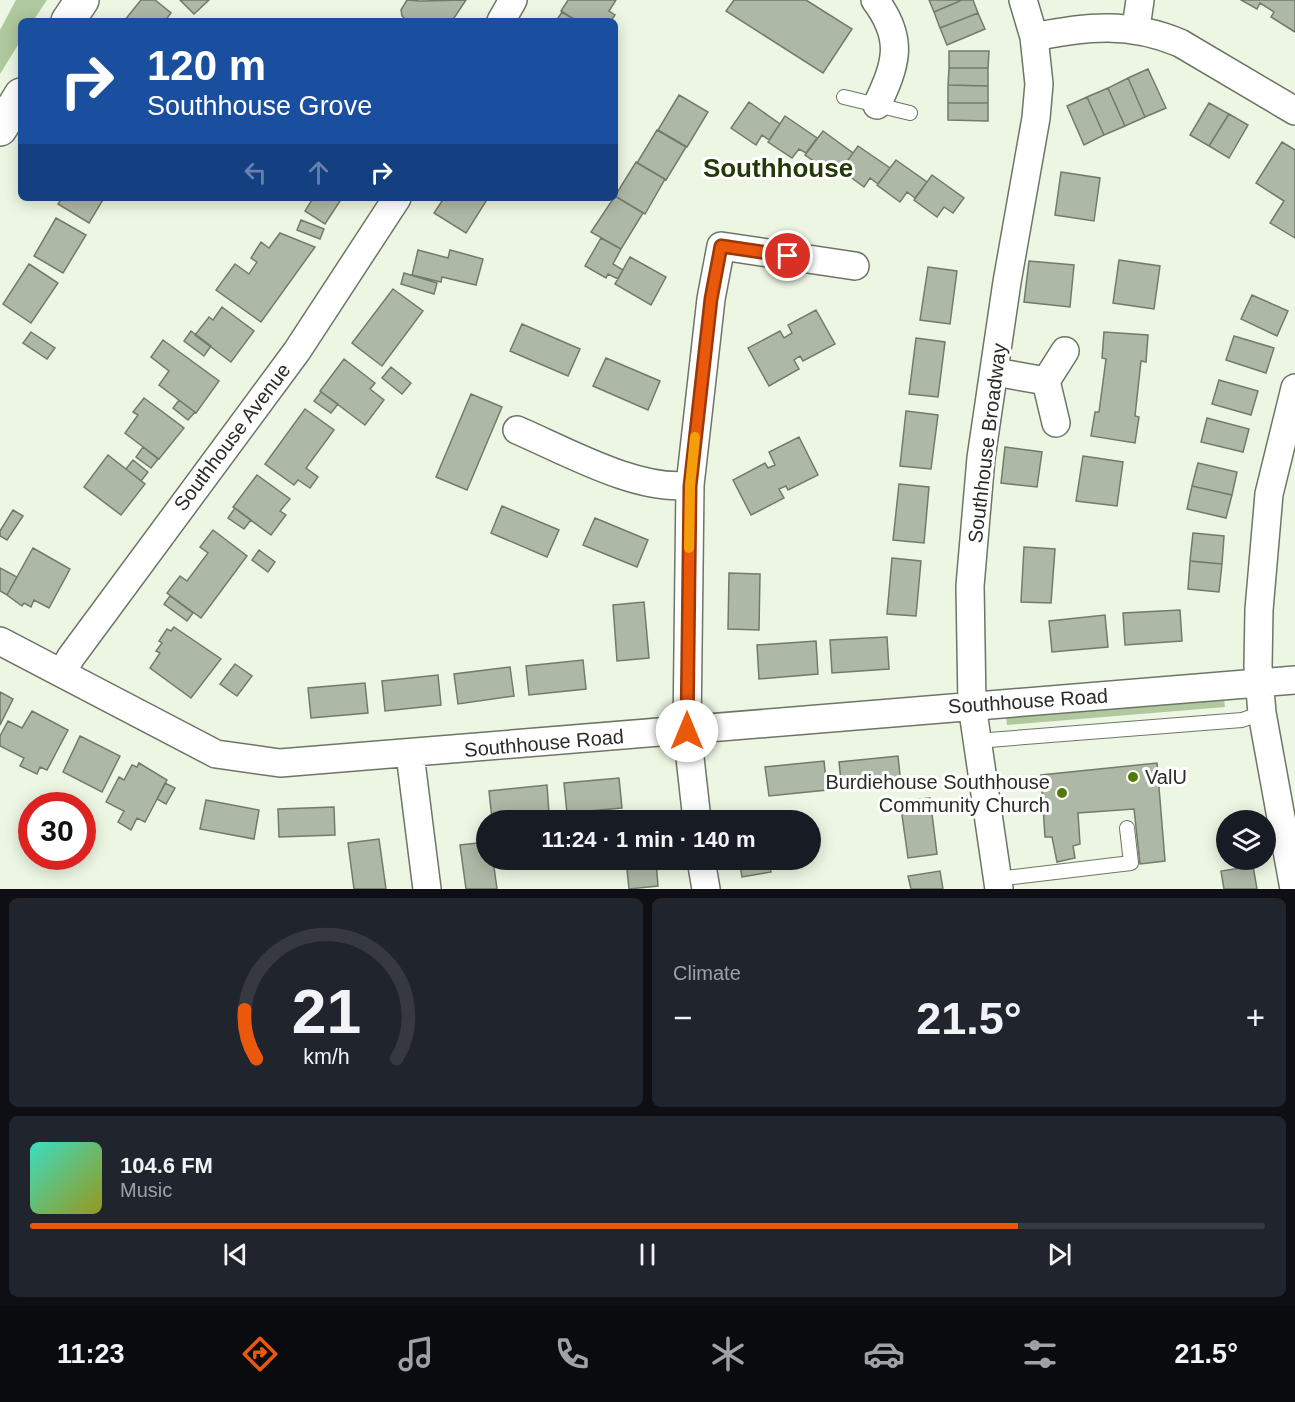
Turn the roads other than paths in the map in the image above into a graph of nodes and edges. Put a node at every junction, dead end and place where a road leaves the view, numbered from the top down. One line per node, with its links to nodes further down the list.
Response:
1 (82, 0): 6 (main road)
2 (513, 0): 7 (street)
3 (875, 0): 12 (street)
4 (1023, 0): 9 (street, Southhouse Broadway)
5 (1140, 0): 8 (street)
6 (70, 18)
7 (503, 18)
8 (1136, 28): 9 (street); 13 (street)
9 (1034, 38): 19 (street, Southhouse Broadway)
10 (844, 97): 12 (lane)
11 (18, 99): 15 (main road)
12 (877, 105): 14 (lane)
13 (1295, 111)
14 (910, 113)
15 (0, 129)
16 (395, 201): 26 (street, Southhouse Avenue)
17 (855, 266): 24 (street)
18 (1065, 351): 20 (street)
19 (996, 372): 20 (street); 29 (street, Southhouse Broadway)
20 (1046, 381): 22 (street)
21 (1295, 388): 28 (street)
22 (1056, 423)
23 (517, 430): 24 (street)
24 (690, 486): 31 (street)
25 (0, 641): 26 (street, Southhouse Road)
26 (62, 672): 33 (street, Southhouse Road)
27 (1295, 680): 28 (street, Southhouse Road)
28 (1259, 683): 29 (street, Southhouse Road); 30 (street)
29 (972, 705): 31 (street, Southhouse Road); 32 (street, Southhouse Broadway)
30 (1262, 713): 32 (lane); 40 (street)
31 (687, 731): 33 (street, Southhouse Road); 34 (street)
32 (976, 741): 37 (street, Southhouse Broadway)
33 (410, 753): 38 (street)
34 (696, 810)
35 (1127, 828): 37 (lane)
36 (703, 870): 39 (street)
37 (998, 884)
38 (427, 889)
39 (706, 889)
40 (1294, 889)

